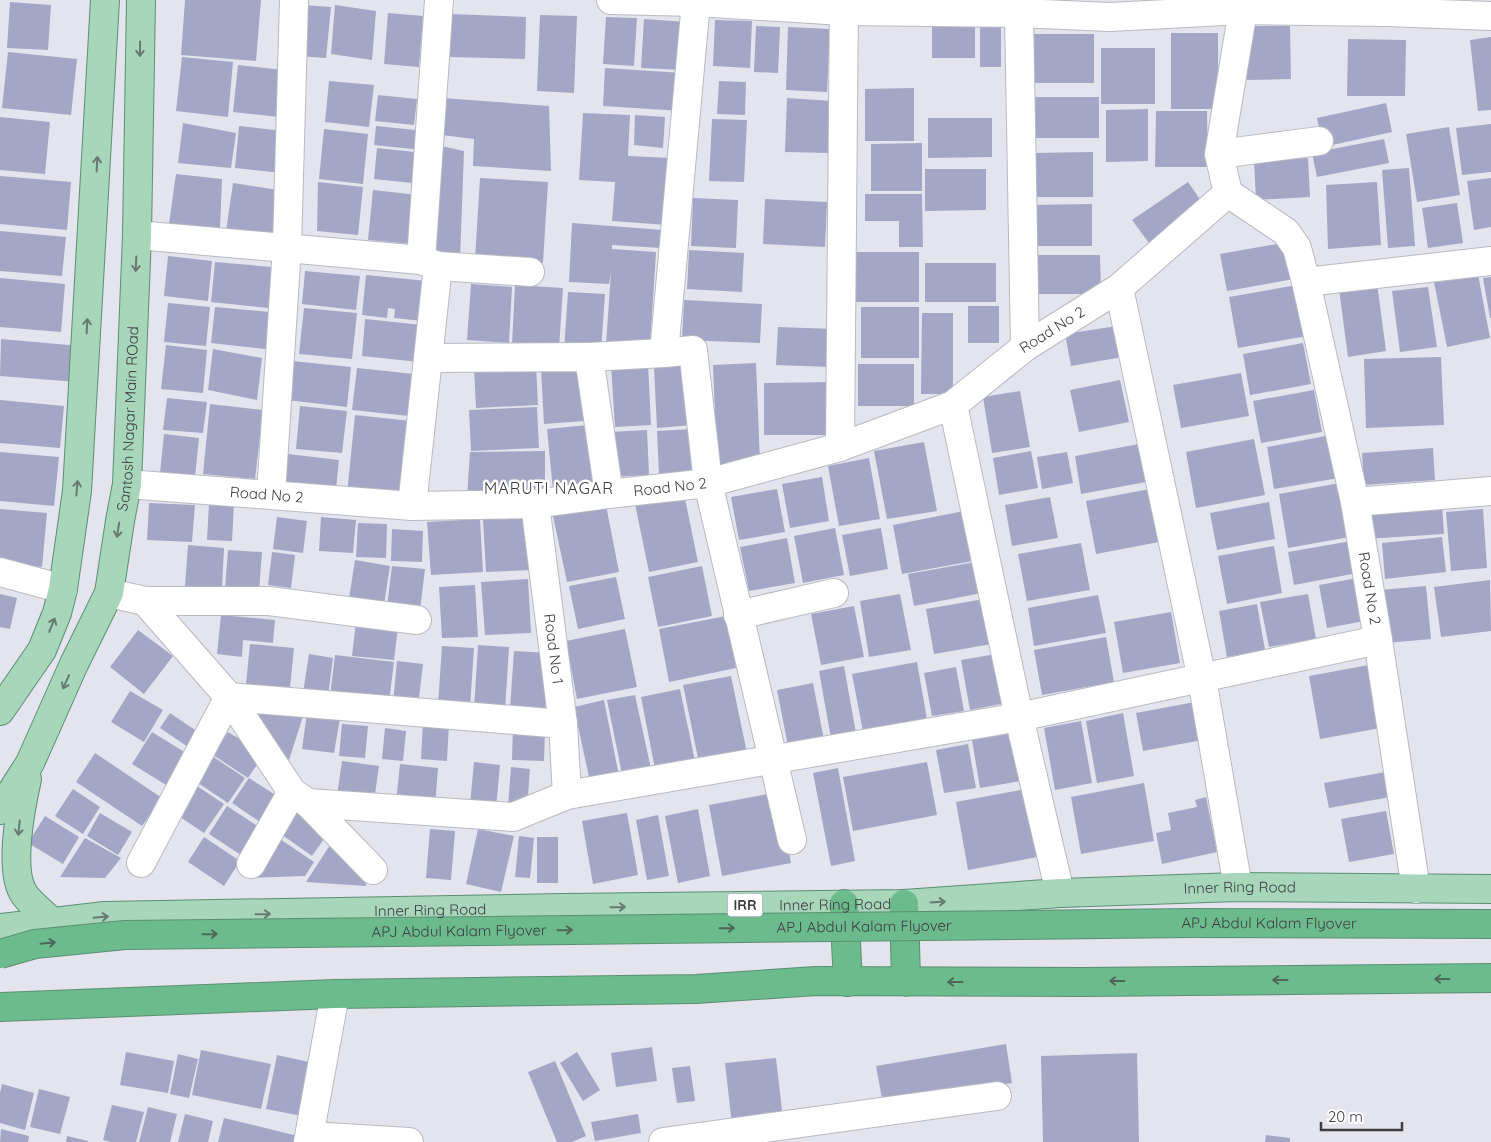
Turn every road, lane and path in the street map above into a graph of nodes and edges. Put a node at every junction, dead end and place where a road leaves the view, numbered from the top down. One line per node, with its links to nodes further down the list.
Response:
1 (105, 0): 38 (main road, one-way to 1)
2 (141, 0): 16 (main road, Santosh Nagar Main ROad, one-way to 16)
3 (294, 0): 17 (street)
4 (439, 0): 19 (street)
5 (611, 0): 6 (street)
6 (696, 2): 7 (street); 24 (street)
7 (844, 5): 11 (street); 28 (street)
8 (1243, 5): 9 (street); 10 (street); 14 (street)
9 (1386, 6): 12 (street)
10 (1110, 8): 11 (street)
11 (1019, 13): 23 (street)
12 (1491, 16)
13 (1319, 141): 14 (street)
14 (1218, 154): 15 (street)
15 (1228, 193): 21 (street, Road No 2); 22 (street, Road No 2)
16 (137, 235): 17 (street); 30 (main road, Santosh Nagar Main ROad, one-way to 30)
17 (287, 247): 19 (street); 32 (street)
18 (1491, 261): 21 (street)
19 (430, 263): 20 (street); 26 (street)
20 (530, 272)
21 (1306, 282): 34 (street, Road No 2)
22 (1119, 288): 23 (street, Road No 2); 45 (street)
23 (1025, 347): 27 (street, Road No 2)
24 (664, 353): 25 (street); 29 (street)
25 (589, 357): 26 (street); 33 (street)
26 (428, 358): 36 (street)
27 (953, 405): 28 (street, Road No 2); 48 (street)
28 (840, 447): 29 (street, Road No 2)
29 (708, 483): 33 (street, Road No 2); 42 (street)
30 (128, 484): 32 (street, Road No 2); 40 (main road, Santosh Nagar Main ROad, one-way to 40)
31 (1491, 491): 34 (street)
32 (270, 494): 36 (street, Road No 2)
33 (609, 494): 35 (street, Road No 2)
34 (1355, 502): 44 (street, Road No 2)
35 (535, 504): 36 (street, Road No 2); 49 (street, Road No 1)
36 (412, 506)
37 (0, 572): 38 (street)
38 (63, 589): 47 (main road, one-way to 38)
39 (834, 592): 42 (street)
40 (109, 593): 41 (street); 51 (main road, Santosh Nagar Main ROad, one-way to 51)
41 (145, 601): 43 (street); 46 (street)
42 (738, 615): 50 (street)
43 (417, 620)
44 (1378, 640): 45 (street); 60 (street, Road No 2)
45 (1202, 679): 48 (street); 59 (street)
46 (229, 697): 49 (street); 53 (street); 56 (street)
47 (0, 711)
48 (1019, 717): 50 (street); 62 (street)
49 (563, 724): 52 (street, Road No 1)
50 (773, 760): 52 (street); 55 (street)
51 (30, 763): 54 (main road, Santosh Nagar Main ROad); 65 (main road, one-way to 65)
52 (566, 795): 53 (street)
53 (300, 798): 57 (street); 58 (street)
54 (0, 810)
55 (792, 840)
56 (141, 863)
57 (250, 864)
58 (373, 870)
59 (1238, 886): 60 (main road, Inner Ring Road / IRR); 62 (main road, Inner Ring Road / IRR)
60 (1416, 889): 61 (main road, Inner Ring Road / IRR)
61 (1491, 889)
62 (1060, 893): 64 (main road, Inner Ring Road / IRR, one-way to 62)
63 (844, 904): 64 (main road, Inner Ring Road / IRR); 65 (main road, Inner Ring Road / IRR, one-way to 63); 70 (highway)
64 (904, 904): 71 (highway)
65 (52, 922): 67 (main road, Inner Ring Road / IRR)
66 (1491, 924): 68 (highway, APJ Abdul Kalam Flyover, one-way to 66, bridge)
67 (0, 928)
68 (0, 954)
69 (1491, 978): 71 (highway, one-way to 71)
70 (848, 982): 71 (highway); 72 (highway)
71 (906, 982)
72 (334, 994): 73 (highway); 75 (street)
73 (0, 1007)
74 (997, 1096): 77 (street)
75 (309, 1139): 76 (street)
76 (409, 1142)
77 (663, 1142)

